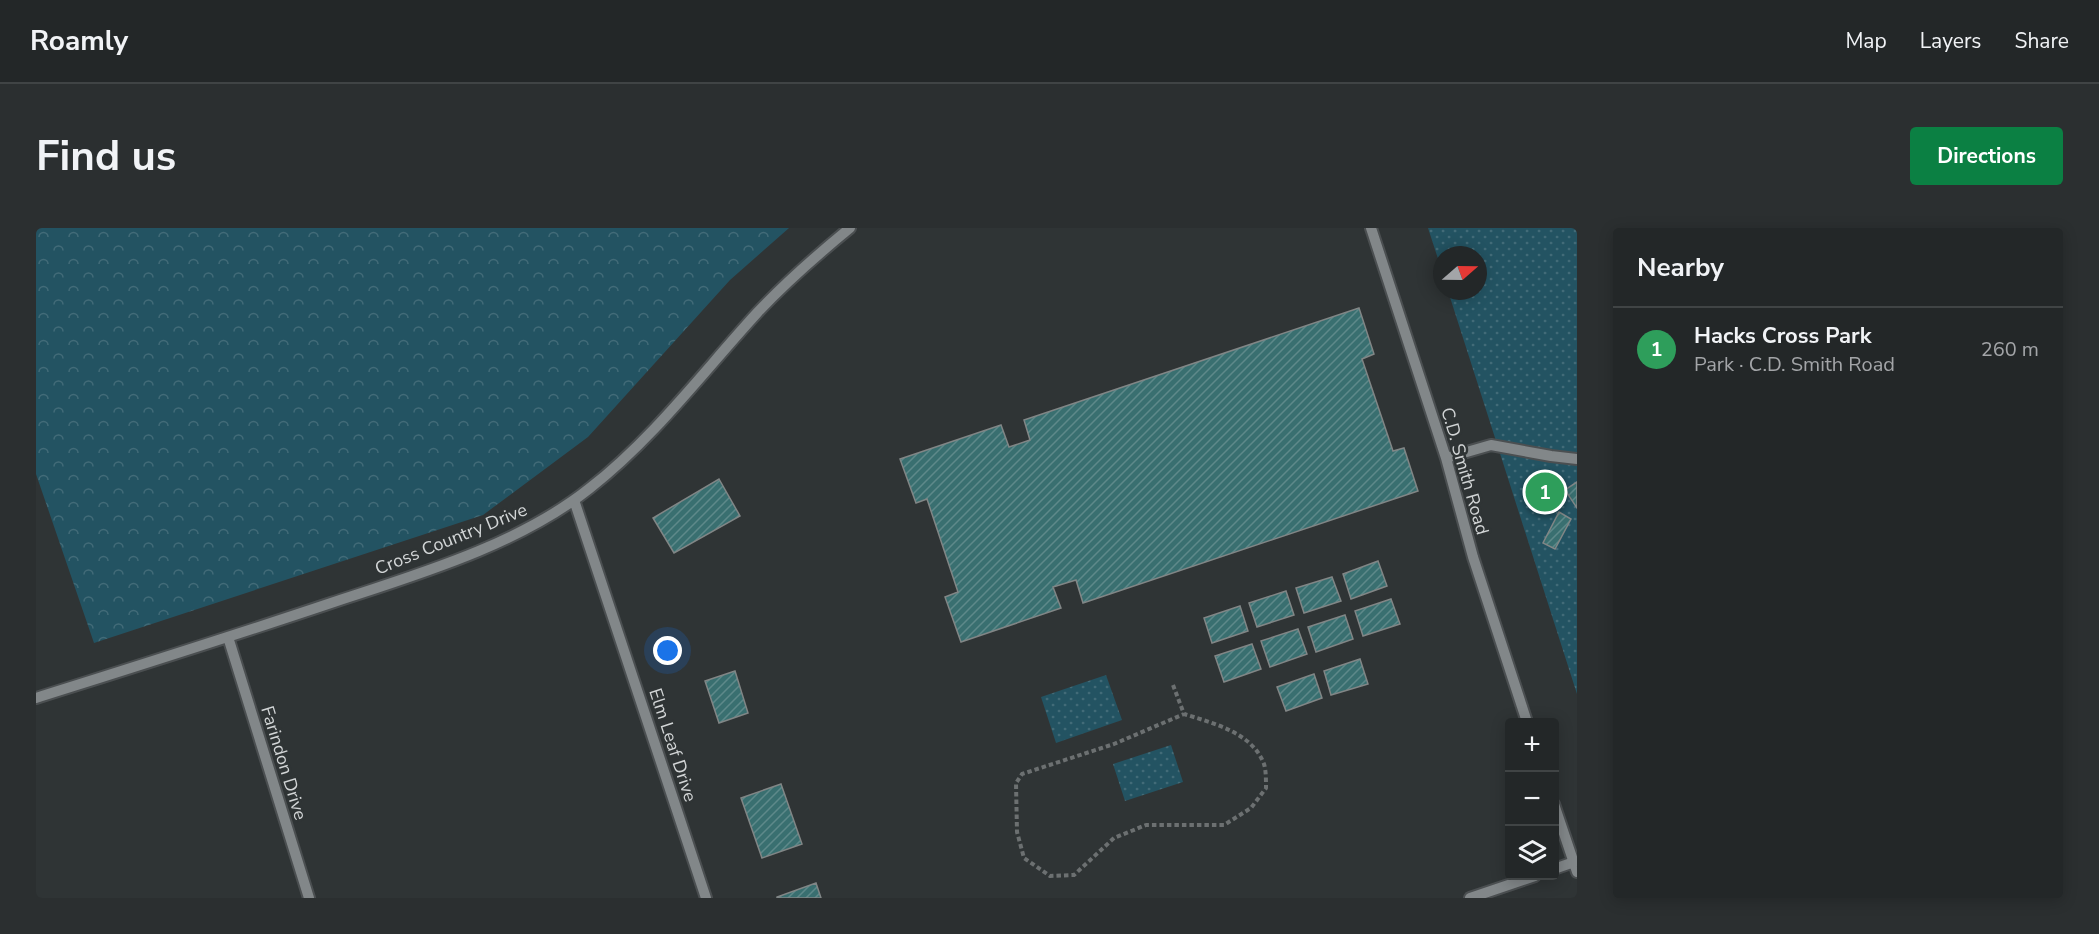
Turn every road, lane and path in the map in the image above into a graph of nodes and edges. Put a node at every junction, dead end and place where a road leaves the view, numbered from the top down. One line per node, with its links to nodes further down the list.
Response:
1 (850, 228): 5 (street, Cross Country Drive)
2 (1371, 228): 3 (street, C.D. Smith Road)
3 (1446, 458): 4 (street); 10 (street, C.D. Smith Road)
4 (1577, 459)
5 (574, 500): 6 (street, Cross Country Drive); 16 (street, Elm Leaf Drive)
6 (228, 637): 8 (street, Cross Country Drive); 15 (street, Farindon Drive)
7 (1173, 685): 9 (path)
8 (36, 698)
9 (1184, 714): 9 (path)
10 (1525, 718)
11 (1559, 819): 12 (street)
12 (1575, 867): 13 (street)
13 (1559, 868)
14 (1523, 880): 17 (street)
15 (309, 898)
16 (706, 898)
17 (1470, 898)

